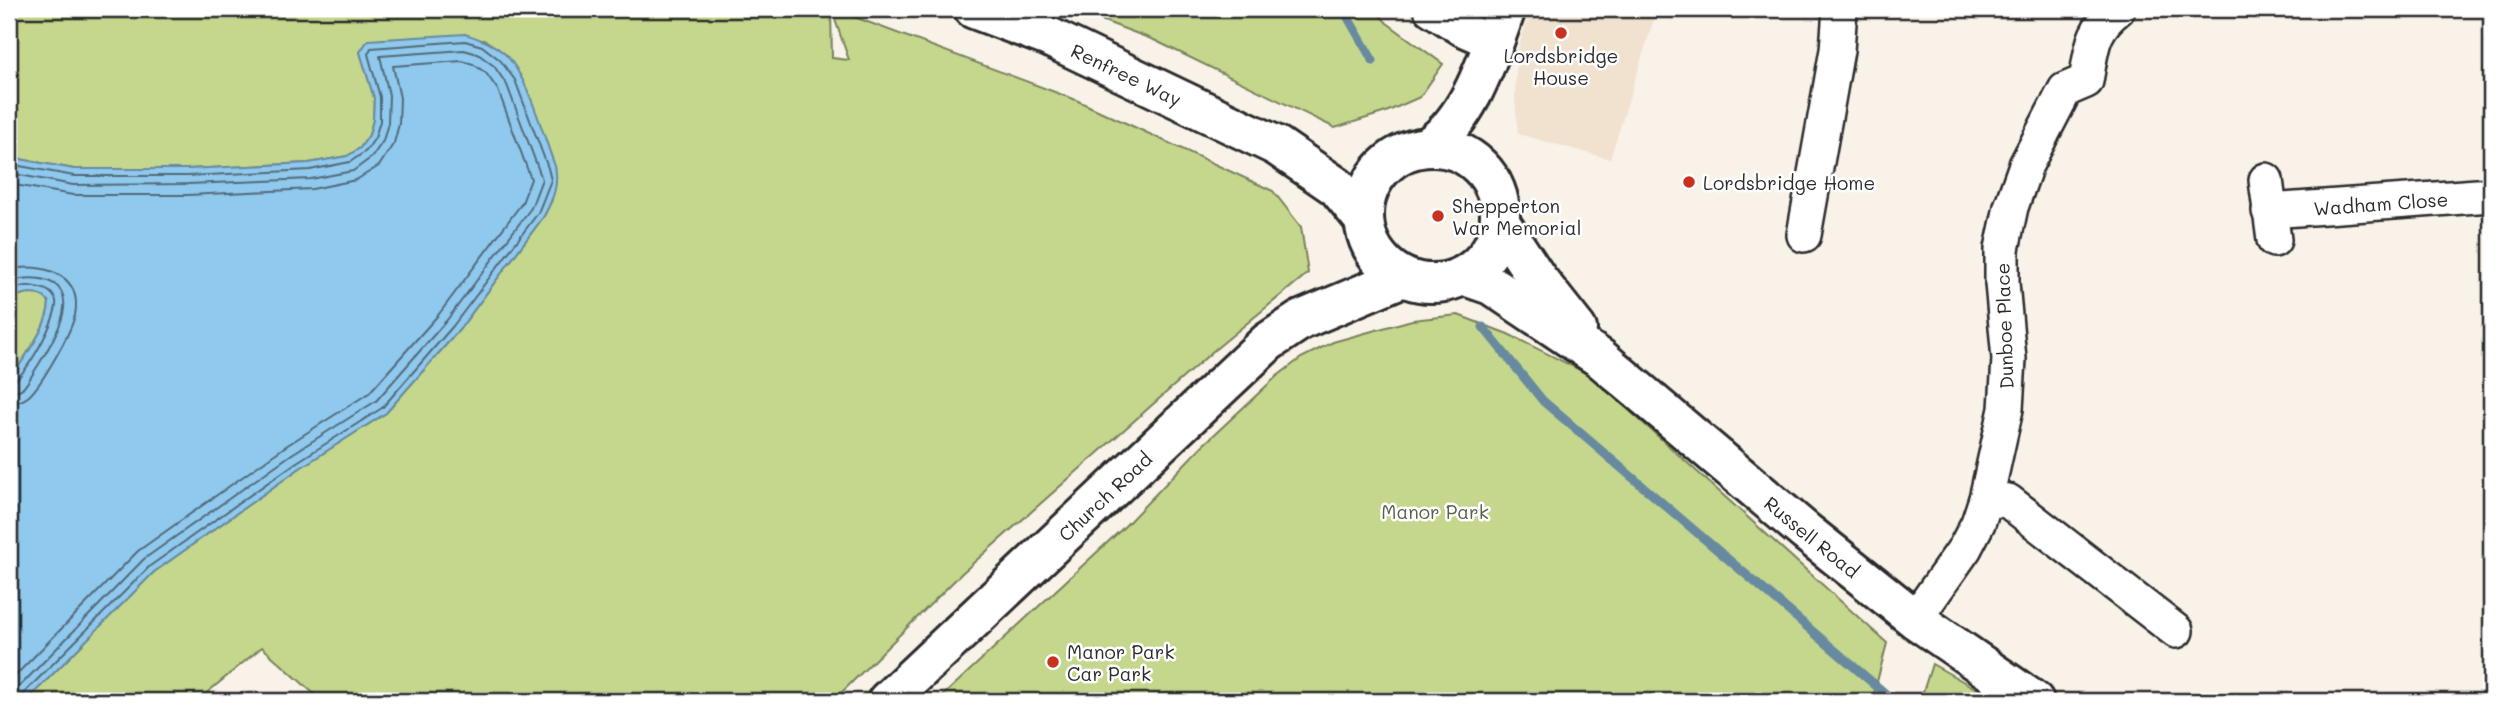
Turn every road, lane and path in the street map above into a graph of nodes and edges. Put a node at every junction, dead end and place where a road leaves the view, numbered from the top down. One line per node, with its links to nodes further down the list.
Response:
1 (974, 9): 6 (main road, Renfree Way)
2 (1432, 9): 5 (street)
3 (1840, 9): 14 (street)
4 (2118, 9): 19 (street, Dunboe Place)
5 (1496, 36): 7 (main road); 9 (main road)
6 (1277, 146): 8 (main road, Renfree Way); 13 (main road, Renfree Way)
7 (1429, 146): 8 (main road); 9 (main road)
8 (1384, 167): 13 (main road)
9 (1485, 169): 12 (main road)
10 (2491, 195): 11 (street, Wadham Close)
11 (2270, 210)
12 (1502, 224): 15 (main road); 18 (main road, Russell Road)
13 (1367, 233): 16 (main road); 17 (main road, Church Road)
14 (1804, 235)
15 (1465, 275): 16 (main road); 18 (main road, Russell Road)
16 (1403, 276): 17 (main road, Church Road)
17 (1332, 306): 22 (main road, Church Road)
18 (1600, 358): 20 (main road, Russell Road)
19 (1986, 499): 20 (street, Dunboe Place); 21 (street)
20 (1915, 619): 23 (main road, Russell Road)
21 (2176, 632)
22 (887, 701)
23 (2034, 701)

